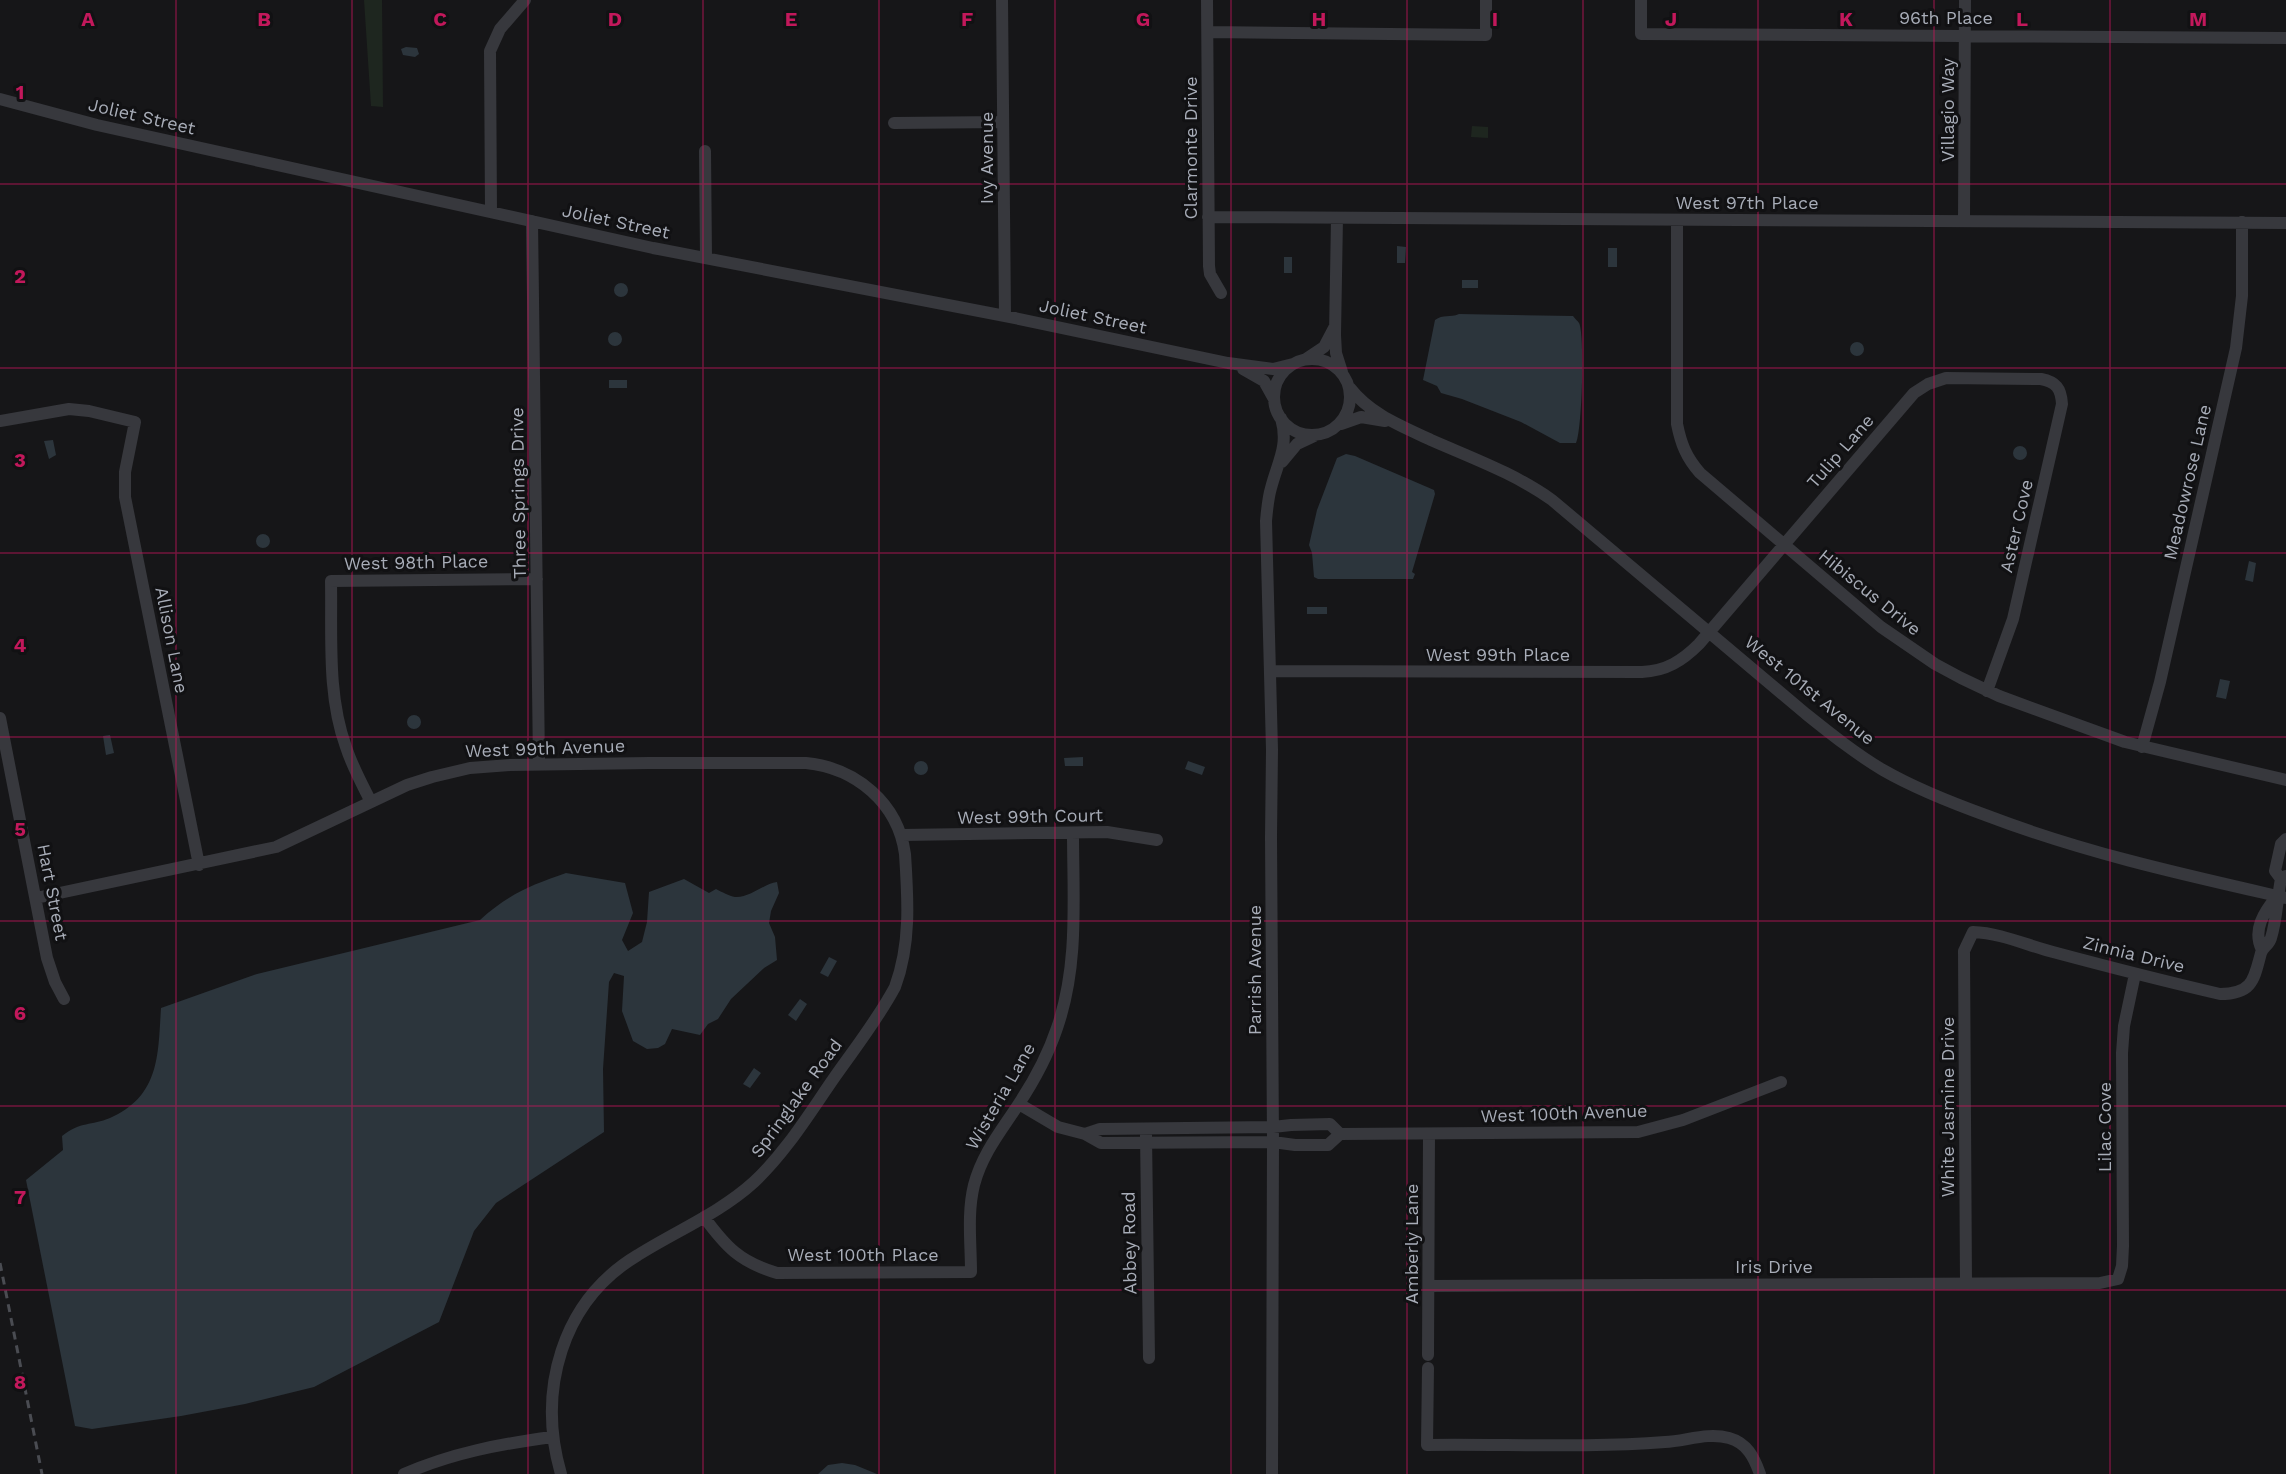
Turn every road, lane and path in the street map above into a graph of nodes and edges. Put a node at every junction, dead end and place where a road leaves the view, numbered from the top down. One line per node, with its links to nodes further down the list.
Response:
1 (525, 0): 14 (street)
2 (1002, 0): 11 (street, Ivy Avenue)
3 (1207, 0): 7 (street, Clarmonte Drive)
4 (1486, 0): 7 (street)
5 (1641, 0): 8 (street, 96th Place)
6 (1965, 0): 8 (street, Villagio Way)
7 (1208, 32): 15 (street, Clarmonte Drive)
8 (1965, 35): 9 (street, 96th Place); 18 (street, Villagio Way)
9 (2286, 38)
10 (0, 99): 14 (street, Joliet Street)
11 (1003, 122): 12 (street); 24 (street, Ivy Avenue)
12 (894, 123)
13 (705, 151): 22 (street)
14 (491, 212): 19 (street, Joliet Street)
15 (1208, 218): 16 (street, West 97th Place); 23 (street, Clarmonte Drive)
16 (1337, 218): 17 (street, West 97th Place); 25 (street)
17 (1677, 220): 18 (street, West 97th Place); 38 (street, Hibiscus Drive)
18 (1964, 220): 20 (street, West 97th Place)
19 (532, 221): 22 (street, Joliet Street); 39 (street, Three Springs Drive)
20 (2242, 222): 21 (street, West 97th Place); 44 (street, Meadowrose Lane)
21 (2286, 223)
22 (706, 258): 24 (street, Joliet Street)
23 (1221, 293)
24 (1005, 316): 27 (street, Joliet Street)
25 (1335, 325): 26 (street); 28 (street)
26 (1298, 362): 27 (street, Joliet Street); 28 (street); 31 (street)
27 (1228, 363): 31 (street, Joliet Street)
28 (1344, 375): 30 (street)
29 (2041, 379): 38 (street, Tulip Lane); 42 (street, Aster Cove)
30 (1350, 388): 34 (street, West 101st Avenue); 35 (street)
31 (1275, 400): 32 (street, Parrish Avenue)
32 (1281, 418): 36 (street); 37 (street, Parrish Avenue)
33 (0, 421): 52 (street, Allison Lane)
34 (1394, 423): 35 (street, West 101st Avenue); 40 (street, West 101st Avenue)
35 (1336, 427): 36 (street, Parrish Avenue)
36 (1319, 434): 37 (street, Parrish Avenue)
37 (1278, 468): 41 (street, Parrish Avenue)
38 (1783, 544): 40 (street, Tulip Lane); 42 (street, Hibiscus Drive)
39 (537, 579): 45 (street, Three Springs Drive); 47 (street, West 98th Place)
40 (1710, 631): 41 (street, West 99th Place); 54 (street, West 101st Avenue)
41 (1270, 671): 61 (street, Parrish Avenue)
42 (1986, 691): 44 (street, Hibiscus Drive)
43 (0, 718): 55 (street, Hart Street)
44 (2142, 747): 46 (street, Hibiscus Drive)
45 (539, 764): 47 (street, West 99th Avenue); 49 (street, West 99th Avenue)
46 (2286, 780)
47 (371, 802): 52 (street, West 99th Avenue)
48 (1073, 832): 49 (street, West 99th Court); 51 (street, West 99th Court); 60 (street, Wisteria Lane)
49 (902, 835): 68 (street, Springlake Road)
50 (2286, 839): 53 (street, Zinnia Drive)
51 (1157, 840)
52 (199, 865): 55 (street, West 99th Avenue)
53 (2284, 877): 54 (street, Zinnia Drive)
54 (2282, 897): 57 (street, Zinnia Drive)
55 (36, 898): 58 (street, Hart Street)
56 (1973, 932): 57 (street, Zinnia Drive); 71 (street, White Jasmine Drive)
57 (2135, 974): 70 (street, Lilac Cove)
58 (64, 999)
59 (1781, 1082): 65 (street, West 100th Avenue)
60 (1019, 1104): 63 (street, West 100th Avenue); 69 (street, Wisteria Lane)
61 (1273, 1127): 62 (street, West 100th Avenue); 64 (street, West 100th Avenue); 67 (street, Parrish Avenue)
62 (1146, 1128): 63 (street, West 100th Avenue); 66 (street, Abbey Road)
63 (1085, 1134): 66 (street, West 100th Avenue)
64 (1340, 1134): 65 (street, West 100th Avenue); 67 (street, West 100th Avenue)
65 (1429, 1134): 72 (street, Amberly Lane)
66 (1146, 1142): 67 (street, West 100th Avenue); 73 (street, Abbey Road)
67 (1273, 1142): 77 (street, Parrish Avenue)
68 (704, 1217): 69 (street, West 100th Place); 74 (street, Springlake Road)
69 (971, 1272)
70 (2118, 1280): 71 (street, Iris Drive)
71 (1966, 1284): 72 (street, Iris Drive)
72 (1429, 1286): 78 (street, Amberly Lane)
73 (1149, 1358)
74 (552, 1437): 75 (street); 76 (street, Springlake Road)
75 (404, 1474)
76 (561, 1474)
77 (1272, 1474)
78 (1760, 1474)

